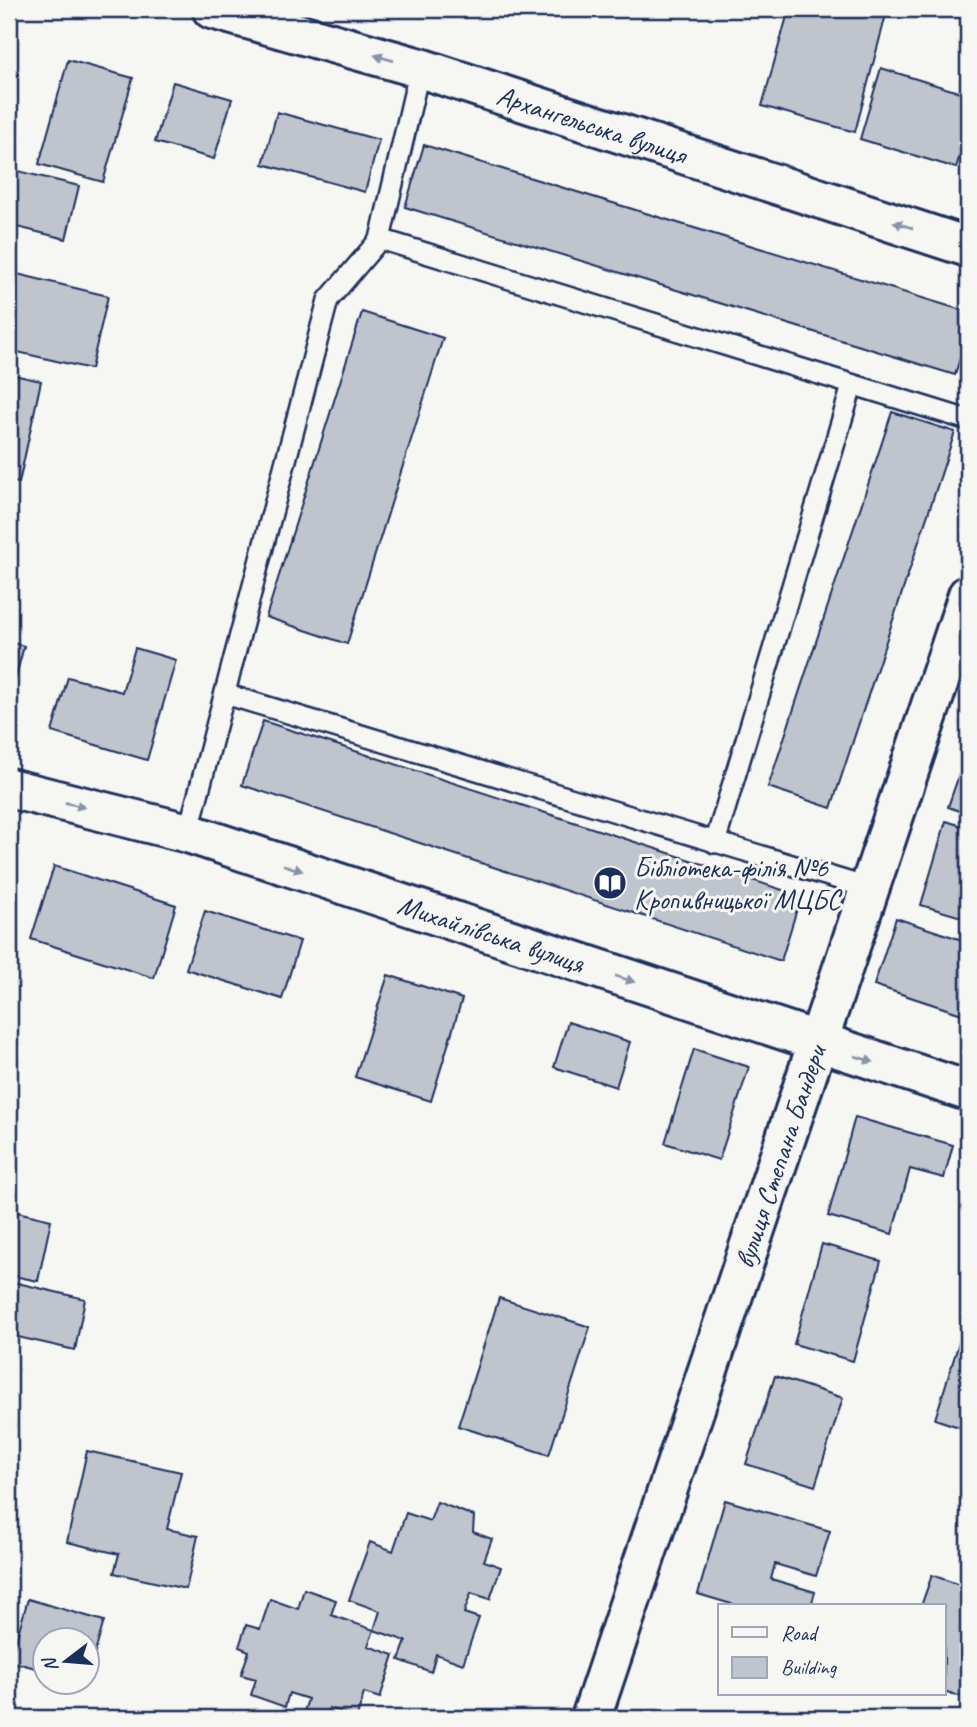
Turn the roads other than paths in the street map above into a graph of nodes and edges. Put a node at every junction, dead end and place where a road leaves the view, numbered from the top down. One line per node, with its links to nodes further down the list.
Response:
1 (212, 9): 2 (street, Архангельська вулиця, one-way to 1)
2 (420, 68): 3 (lane); 4 (street, Архангельська вулиця, one-way to 2)
3 (380, 239): 5 (lane); 8 (lane)
4 (968, 247)
5 (852, 386): 6 (lane); 11 (lane)
6 (968, 420)
7 (968, 595): 12 (street, вулиця Степана Бандери)
8 (225, 694): 10 (lane); 11 (lane)
9 (9, 788): 10 (street, Михайлівська вулиця, one-way to 10)
10 (188, 833): 13 (street, Михайлівська вулиця, one-way to 13)
11 (715, 843): 12 (lane)
12 (868, 888): 13 (street, вулиця Степана Бандери)
13 (819, 1044): 14 (street, Михайлівська вулиця, one-way to 14); 15 (street, вулиця Степана Бандери)
14 (968, 1091)
15 (591, 1718)

